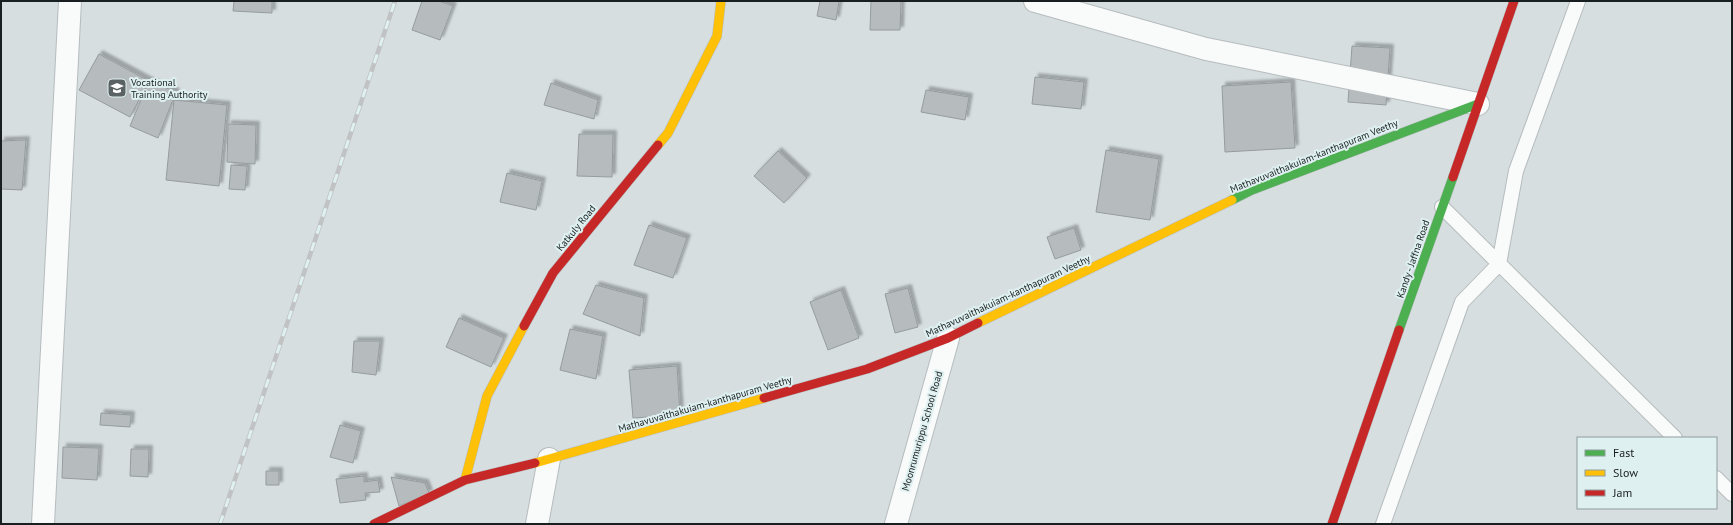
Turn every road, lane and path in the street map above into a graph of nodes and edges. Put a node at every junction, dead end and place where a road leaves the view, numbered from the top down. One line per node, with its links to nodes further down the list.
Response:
1 (70, 1): 15 (street)
2 (721, 1): 13 (main road, Katkuly Road)
3 (1035, 1): 6 (street)
4 (1514, 1): 6 (main road, Kandy - Jaffna Road)
5 (1578, 1): 8 (lane)
6 (1478, 104): 7 (main road, Kandy - Jaffna Road); 9 (main road, Mathavuvaithakuiam-kanthapuram Veethy)
7 (1442, 207): 8 (lane); 19 (main road, Kandy - Jaffna Road)
8 (1499, 264): 10 (lane); 20 (lane)
9 (948, 338): 11 (main road, Mathavuvaithakuiam-kanthapuram Veethy); 18 (street, Moonrumurippu School Road)
10 (1675, 437)
11 (549, 459): 13 (main road, Mathavuvaithakuiam-kanthapuram Veethy); 17 (street)
12 (1717, 479): 14 (lane)
13 (465, 480): 16 (main road, Mathavuvaithakuiam-kanthapuram Veethy)
14 (1732, 494)
15 (43, 524)
16 (374, 524)
17 (537, 524)
18 (896, 524)
19 (1332, 524)
20 (1382, 524)

